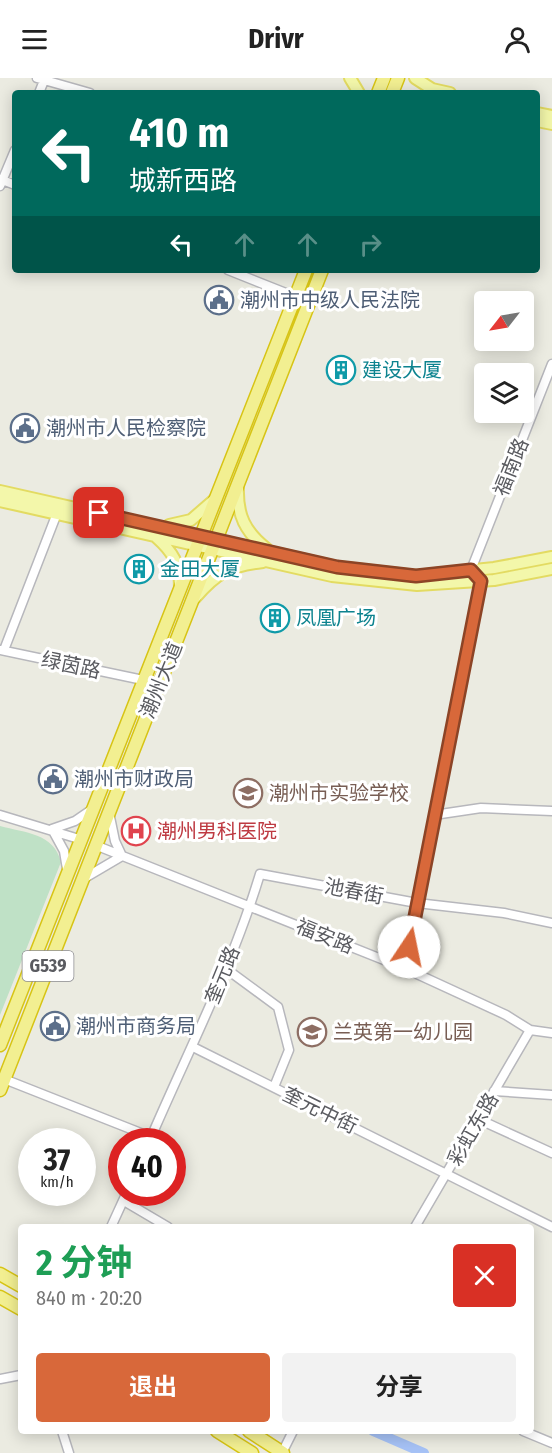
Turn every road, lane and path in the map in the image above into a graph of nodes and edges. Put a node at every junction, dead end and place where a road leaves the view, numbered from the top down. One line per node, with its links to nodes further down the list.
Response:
1 (42, 78): 3 (street)
2 (415, 78): 4 (main road)
3 (80, 90)
4 (439, 90)
5 (12, 157): 6 (street)
6 (1, 182)
7 (236, 273): 10 (street)
8 (305, 273): 10 (highway, 潮州大道 / G539)
9 (321, 273): 12 (highway, 潮州大道 / G539)
10 (296, 297): 14 (highway, 潮州大道 / G539)
11 (552, 364): 23 (street, 福南路)
12 (238, 482): 19 (highway, 潮州大道 / G539); 20 (main road)
13 (0, 491): 16 (main road)
14 (214, 500): 17 (main road); 18 (highway, 潮州大道 / G539)
15 (0, 501): 16 (main road)
16 (58, 509): 17 (main road); 27 (street)
17 (156, 530): 18 (main road); 25 (main road)
18 (199, 540): 19 (main road); 25 (highway, 潮州大道 / G539)
19 (215, 543): 20 (main road); 26 (highway, 潮州大道 / G539)
20 (269, 556): 23 (main road); 24 (main road); 26 (main road)
21 (552, 557): 23 (main road)
22 (552, 569): 24 (main road)
23 (471, 570): 24 (street)
24 (481, 581): 33 (street)
25 (180, 587): 28 (highway, 潮州大道 / G539)
26 (193, 600): 29 (highway, 潮州大道 / G539)
27 (2, 650): 28 (street, 绿茵路)
28 (143, 680): 30 (highway, 潮州大道 / G539)
29 (109, 809): 36 (highway, 潮州大道 / G539); 37 (street)
30 (91, 810): 34 (street); 35 (highway, 潮州大道 / G539)
31 (552, 812): 33 (street)
32 (0, 815): 34 (street)
33 (434, 815): 40 (street)
34 (52, 829): 35 (street); 38 (street)
35 (76, 838): 38 (highway, 潮州大道 / G539)
36 (94, 846): 37 (street, 福安路); 39 (highway, 潮州大道 / G539)
37 (122, 856): 39 (street); 41 (street, 福安路)
38 (67, 872): 47 (highway, 潮州大道 / G539)
39 (80, 882): 49 (highway, 潮州大道 / G539)
40 (417, 903): 41 (street, 池春街); 42 (street, 池春街); 44 (street)
41 (250, 906): 43 (street, 奎元路); 44 (street, 福安路)
42 (552, 923)
43 (225, 968): 48 (street, 奎元路); 50 (street)
44 (404, 968): 45 (street, 福安路)
45 (530, 1030): 46 (street, 福安路); 51 (street, 彩虹东路)
46 (552, 1033)
47 (0, 1045)
48 (193, 1047): 50 (street, 奎元中街); 55 (street, 奎元路)
49 (2, 1084): 54 (street)
50 (274, 1087): 57 (street, 奎元中街)
51 (494, 1091): 52 (street); 53 (street, 彩虹东路)
52 (552, 1095)
53 (478, 1119): 56 (street); 57 (street, 彩虹东路)
54 (120, 1128)
55 (155, 1128)
56 (552, 1153)
57 (447, 1173): 62 (street, 彩虹东路); 63 (street, 奎元中街)
58 (121, 1206): 60 (street)
59 (138, 1206): 61 (street)
60 (112, 1224)
61 (164, 1224)
62 (417, 1224)
63 (552, 1227)
64 (0, 1274): 65 (highway)
65 (18, 1285)
66 (0, 1297): 67 (highway)
67 (18, 1307)
68 (18, 1376): 69 (street)
69 (0, 1379)
70 (63, 1434): 76 (street)
71 (222, 1434): 77 (highway)
72 (254, 1434): 78 (highway)
73 (292, 1434): 78 (street)
74 (531, 1434): 75 (street)
75 (552, 1443)
76 (69, 1453)
77 (252, 1453)
78 (282, 1453)

